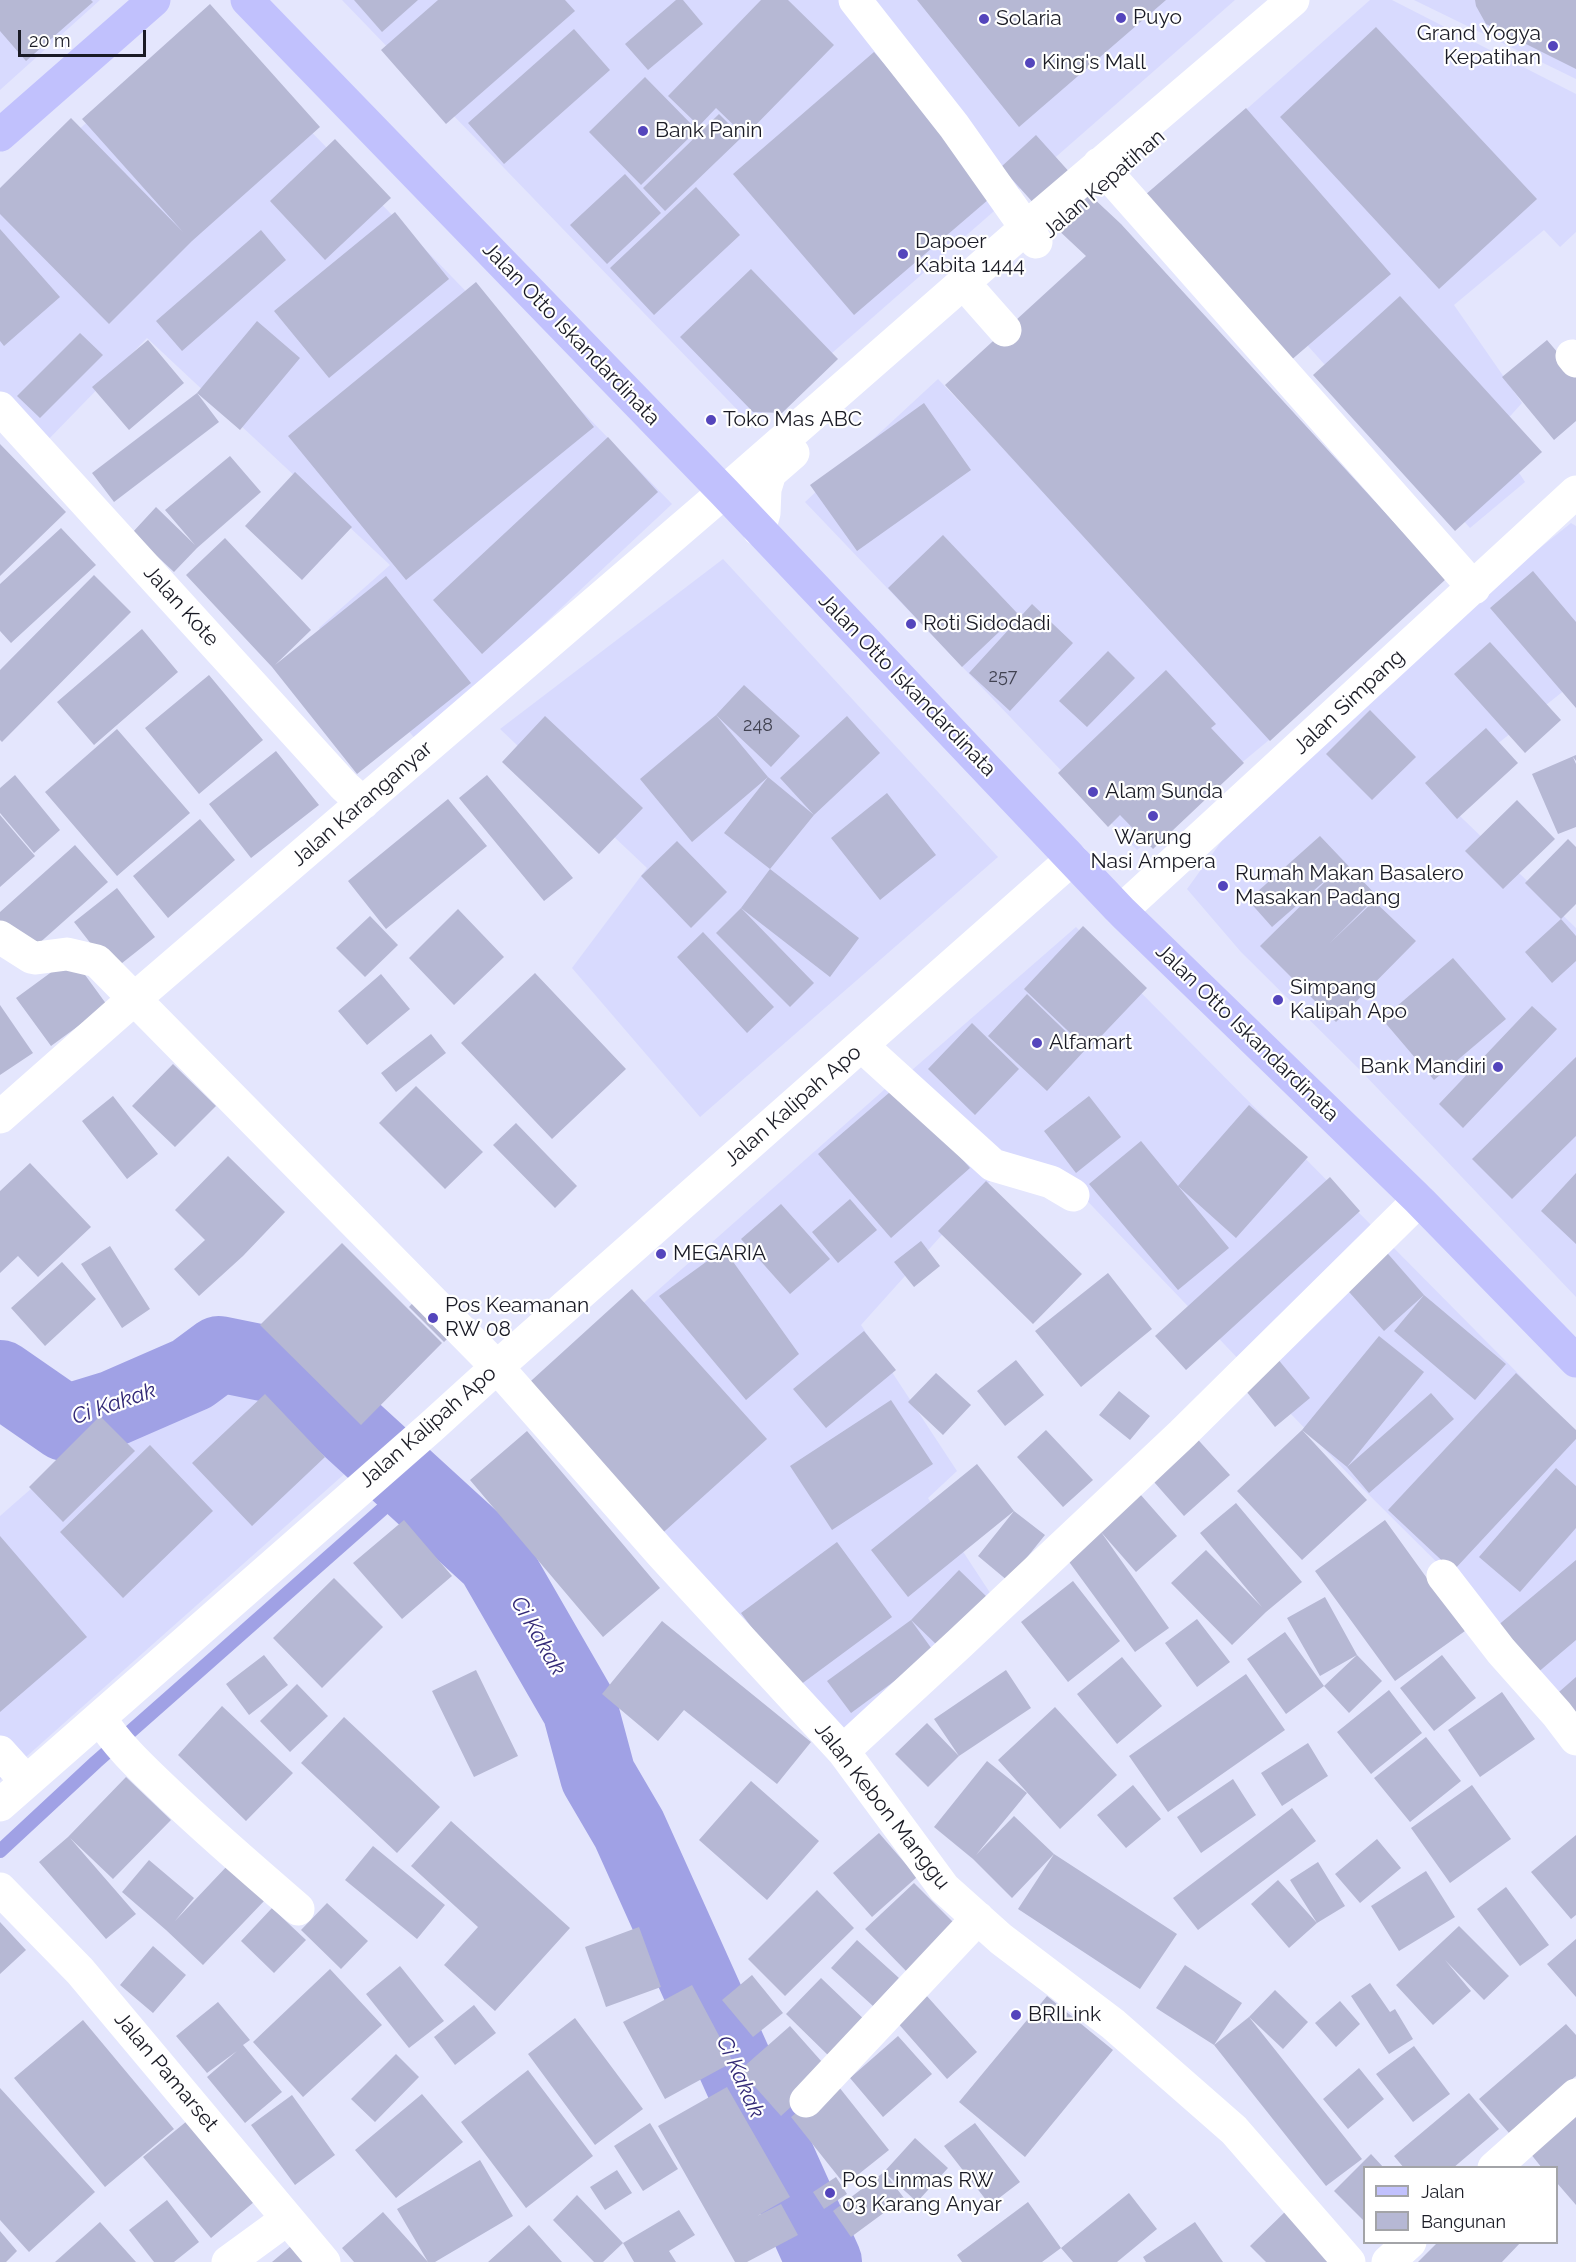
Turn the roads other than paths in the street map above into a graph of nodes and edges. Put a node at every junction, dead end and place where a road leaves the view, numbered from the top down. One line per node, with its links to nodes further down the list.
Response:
1 (154, 0): 6 (main road)
2 (247, 0): 12 (main road, Jalan Otto Iskandardinata)
3 (855, 0): 8 (street)
4 (1293, 0): 7 (street, Jalan Kepatihan)
5 (1320, 0): 7 (street, Jalan Kepatihan)
6 (0, 135)
7 (1105, 170): 8 (street, Jalan Kepatihan); 15 (street)
8 (1031, 236): 9 (street, Jalan Kepatihan); 12 (street, Jalan Kepatihan)
9 (975, 296): 10 (street); 14 (street, Jalan Kepatihan)
10 (1005, 330)
11 (0, 408): 16 (street, Jalan Kote)
12 (724, 492): 14 (main road, Jalan Otto Iskandardinata); 16 (street, Jalan Karanganyar)
13 (1574, 498): 15 (street, Jalan Simpang)
14 (759, 530): 17 (main road, Jalan Otto Iskandardinata)
15 (1474, 588): 18 (street, Jalan Simpang)
16 (363, 803): 20 (street, Jalan Karanganyar)
17 (1072, 860): 18 (main road, Jalan Otto Iskandardinata); 21 (street, Jalan Kalipah Apo)
18 (1121, 911): 24 (main road, Jalan Otto Iskandardinata)
19 (0, 937): 20 (street, Jalan Kebon Manggu)
20 (135, 999): 22 (street, Jalan Karanganyar); 26 (street, Jalan Kebon Manggu)
21 (862, 1046): 23 (street); 26 (street, Jalan Kalipah Apo)
22 (0, 1117)
23 (1073, 1195)
24 (1419, 1200): 25 (main road, Jalan Otto Iskandardinata); 30 (street)
25 (1576, 1361)
26 (496, 1367): 28 (street, Jalan Kalipah Apo); 30 (street, Jalan Kebon Manggu)
27 (1443, 1576): 29 (street)
28 (106, 1727): 32 (street, Jalan Kalipah Apo); 35 (street)
29 (1576, 1739)
30 (843, 1751): 36 (street, Jalan Kebon Manggu)
31 (0, 1752): 32 (street)
32 (26, 1781): 33 (street, Jalan Kalipah Apo)
33 (0, 1805)
34 (0, 1889): 40 (street, Jalan Pamarset)
35 (298, 1909)
36 (978, 1918): 38 (street); 44 (street, Jalan Kebon Manggu)
37 (1576, 2095): 39 (street)
38 (806, 2101)
39 (1496, 2166)
40 (287, 2218): 42 (street); 43 (street, Jalan Pamarset)
41 (1408, 2244): 45 (street)
42 (228, 2262)
43 (324, 2262)
44 (1349, 2262)
45 (1388, 2262)

